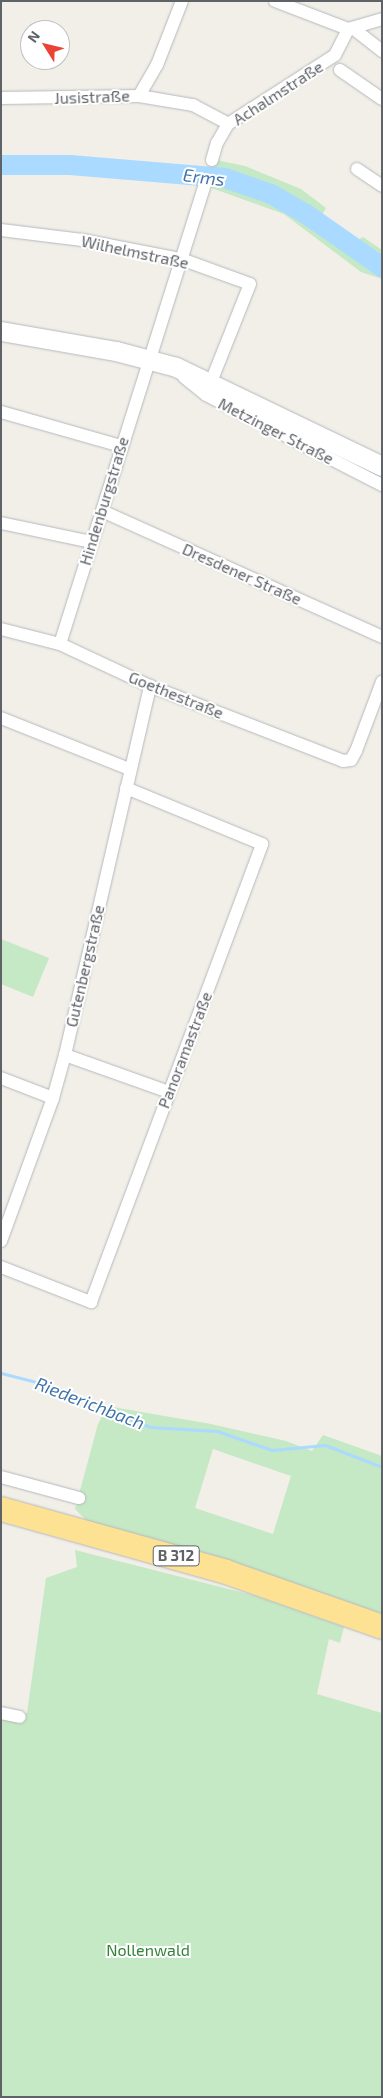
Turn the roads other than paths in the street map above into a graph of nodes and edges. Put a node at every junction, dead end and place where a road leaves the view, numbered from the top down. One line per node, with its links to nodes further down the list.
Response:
1 (182, 1): 7 (street, Jusistraße)
2 (275, 1): 4 (street)
3 (382, 19): 4 (street)
4 (351, 29): 5 (street); 10 (street, Achalmstraße)
5 (382, 51)
6 (340, 70): 9 (street)
7 (139, 96): 8 (street, Jusistraße); 10 (street)
8 (1, 98)
9 (382, 99)
10 (228, 124): 11 (street, Achalmstraße)
11 (212, 160)
12 (357, 169): 14 (street)
13 (205, 183): 16 (street, Wilhelmstraße)
14 (382, 186)
15 (1, 230): 16 (street, Wilhelmstraße)
16 (181, 259): 18 (street, Hindenburgstraße); 20 (street, Wilhelmstraße)
17 (1, 331): 18 (street, Metzinger Straße)
18 (148, 358): 19 (street, Metzinger Straße); 22 (street, Hindenburgstraße)
19 (176, 367): 20 (street, Metzinger Straße); 24 (street, Metzinger Straße)
20 (211, 382): 23 (street, Metzinger Straße)
21 (1, 412): 22 (street)
22 (121, 446): 25 (street, Hindenburgstraße)
23 (381, 462)
24 (382, 485)
25 (102, 512): 27 (street, Hindenburgstraße); 29 (street, Dresdener Straße)
26 (1, 523): 27 (street)
27 (92, 542): 30 (street, Hindenburgstraße)
28 (1, 629): 30 (street, Goethestraße)
29 (382, 637)
30 (60, 644): 32 (street, Goethestraße)
31 (382, 682): 32 (street, Goethestraße)
32 (150, 686): 34 (street, Gutenbergstraße)
33 (1, 718): 34 (street)
34 (129, 769): 35 (street, Gutenbergstraße)
35 (126, 788): 36 (street, Gutenbergstraße); 38 (street, Panoramastraße)
36 (65, 1055): 38 (street); 39 (street, Gutenbergstraße)
37 (1, 1078): 39 (street)
38 (169, 1092): 41 (street, Panoramastraße)
39 (53, 1098): 40 (street, Gutenbergstraße)
40 (1, 1241)
41 (1, 1267)
42 (1, 1476): 43 (street)
43 (79, 1498)
44 (1, 1509): 45 (highway, B 312)
45 (382, 1627)
46 (1, 1713): 47 (street)
47 (20, 1716)

